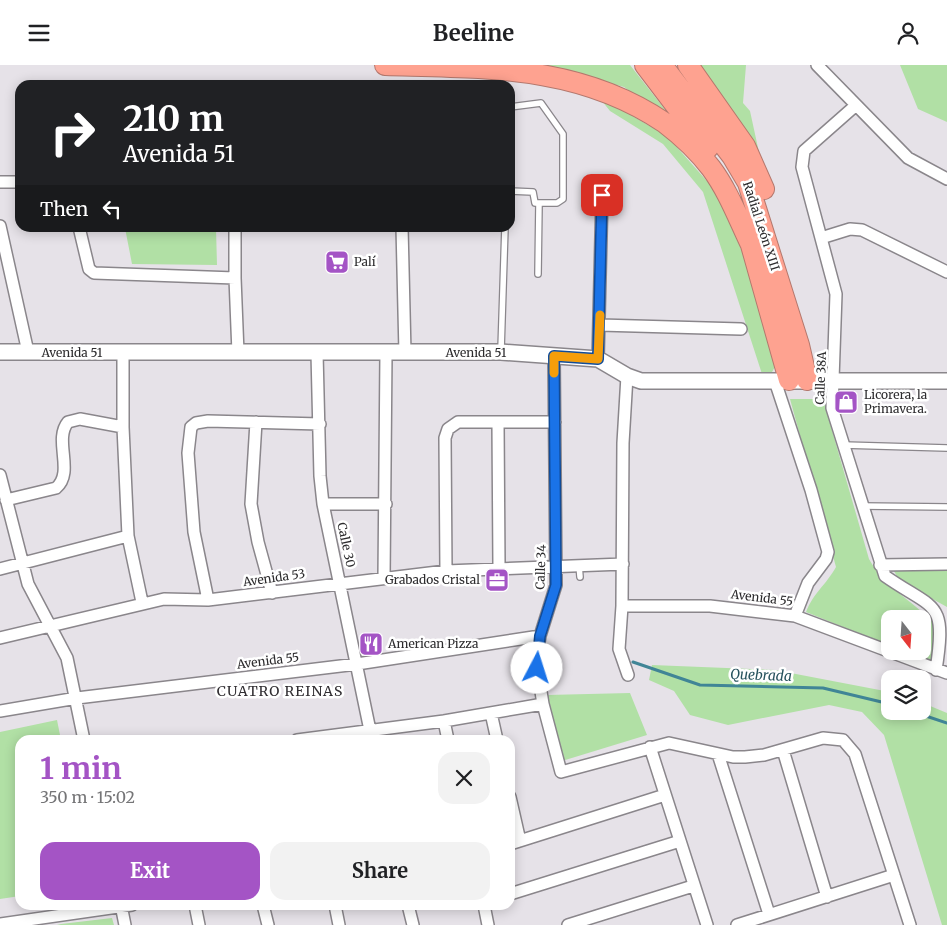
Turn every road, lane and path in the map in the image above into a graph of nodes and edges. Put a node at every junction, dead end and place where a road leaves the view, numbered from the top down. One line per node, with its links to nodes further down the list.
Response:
1 (385, 65): 20 (highway)
2 (645, 65): 20 (highway, Radial León XIII)
3 (662, 65): 26 (highway, Radial León XIII)
4 (688, 65): 26 (highway)
5 (817, 65): 7 (street)
6 (515, 106): 13 (lane)
7 (855, 106): 8 (street); 19 (street, Calle 38A)
8 (947, 179)
9 (0, 182): 10 (street)
10 (15, 182)
11 (515, 191): 13 (lane)
12 (602, 195): 24 (street)
13 (539, 203): 22 (lane)
14 (0, 226): 29 (street)
15 (80, 232): 23 (street)
16 (235, 232): 23 (street)
17 (402, 232): 34 (street)
18 (505, 232): 27 (lane)
19 (821, 238): 21 (street); 39 (street, Calle 38A)
20 (753, 249): 38 (highway, Radial León XIII)
21 (947, 272)
22 (538, 274)
23 (235, 278): 31 (street)
24 (600, 325): 25 (street); 36 (street)
25 (741, 329)
26 (799, 345): 38 (highway, Radial León XIII)
27 (501, 352): 34 (street, Avenida 51); 35 (street, Avenida 51)
28 (0, 353): 29 (street, Avenida 51)
29 (28, 353): 30 (street, Avenida 51)
30 (124, 353): 31 (street, Avenida 51); 45 (street)
31 (238, 353): 32 (street, Avenida 51)
32 (317, 353): 33 (street, Avenida 51); 44 (street, Calle 30)
33 (386, 353): 34 (street, Avenida 51); 51 (street)
34 (406, 353)
35 (554, 356): 36 (street, Avenida 51); 42 (street, Calle 34)
36 (598, 359): 37 (street, Avenida 51)
37 (627, 376): 38 (street, Avenida 51); 56 (street)
38 (791, 380): 39 (street, Avenida 51); 71 (street)
39 (832, 380): 40 (street, Avenida 51); 46 (street, Calle 38A)
40 (947, 381)
41 (256, 421): 44 (street); 67 (street); 68 (street)
42 (555, 422): 43 (street); 57 (street, Calle 34)
43 (498, 423): 61 (street); 63 (street)
44 (320, 424): 50 (street, Calle 30)
45 (123, 427): 49 (street); 54 (street)
46 (843, 445): 47 (lane); 52 (street, Calle 38A)
47 (947, 448)
48 (0, 475): 49 (street)
49 (6, 501): 55 (street)
50 (323, 504): 51 (street); 66 (street, Calle 30)
51 (386, 504): 65 (street)
52 (862, 506): 53 (lane); 59 (street, Calle 38A)
53 (947, 507)
54 (128, 536): 55 (street); 69 (street)
55 (22, 563): 62 (street); 72 (street)
56 (623, 564): 58 (street, Avenida 53); 70 (street)
57 (556, 565): 58 (street, Avenida 53); 61 (street, Avenida 53); 73 (street, Calle 34)
58 (579, 565): 64 (lane)
59 (880, 565): 60 (street); 76 (street, Calle 38A)
60 (947, 565)
61 (499, 567): 63 (street, Avenida 53)
62 (0, 569)
63 (446, 571): 65 (street, Avenida 53)
64 (580, 577)
65 (384, 578): 66 (street, Avenida 53)
66 (340, 582): 67 (street, Avenida 53); 75 (street, Calle 30)
67 (272, 593): 68 (street, Avenida 53)
68 (208, 601): 69 (street, Avenida 53)
69 (142, 602): 72 (street, Avenida 53)
70 (622, 606): 71 (street, Avenida 55); 77 (street)
71 (795, 616): 76 (street, Avenida 55)
72 (51, 626): 74 (street, Avenida 53); 78 (street)
73 (540, 636): 75 (street, Avenida 55); 79 (street, Calle 34)
74 (0, 638)
75 (357, 664): 78 (street, Avenida 55); 84 (street, Calle 30)
76 (942, 671)
77 (628, 675)
78 (77, 698): 80 (street, Avenida 55); 83 (street)
79 (543, 704): 81 (street); 87 (street, Calle 34)
80 (0, 711)
81 (491, 713): 82 (street); 86 (street)
82 (444, 721): 84 (street); 85 (street)
83 (83, 735)
84 (371, 735)
85 (447, 735)
86 (496, 735)
87 (650, 747): 89 (street); 90 (street)
88 (782, 750): 89 (street); 93 (street); 96 (street)
89 (718, 754): 104 (street)
90 (665, 795): 91 (street); 92 (street)
91 (680, 841): 94 (street); 95 (street)
92 (515, 843)
93 (894, 875): 96 (street); 115 (street)
94 (694, 886): 112 (street); 113 (street)
95 (515, 892)
96 (827, 897): 104 (street)
97 (97, 910): 105 (street)
98 (125, 910): 106 (street)
99 (195, 910): 107 (street)
100 (264, 910): 108 (street)
101 (336, 910): 109 (street)
102 (409, 910): 110 (street)
103 (485, 910): 111 (street)
104 (769, 914): 114 (street)
105 (0, 924)
106 (125, 925)
107 (199, 925)
108 (268, 925)
109 (339, 925)
110 (412, 925)
111 (488, 925)
112 (568, 925)
113 (707, 925)
114 (737, 925)
115 (910, 925)

